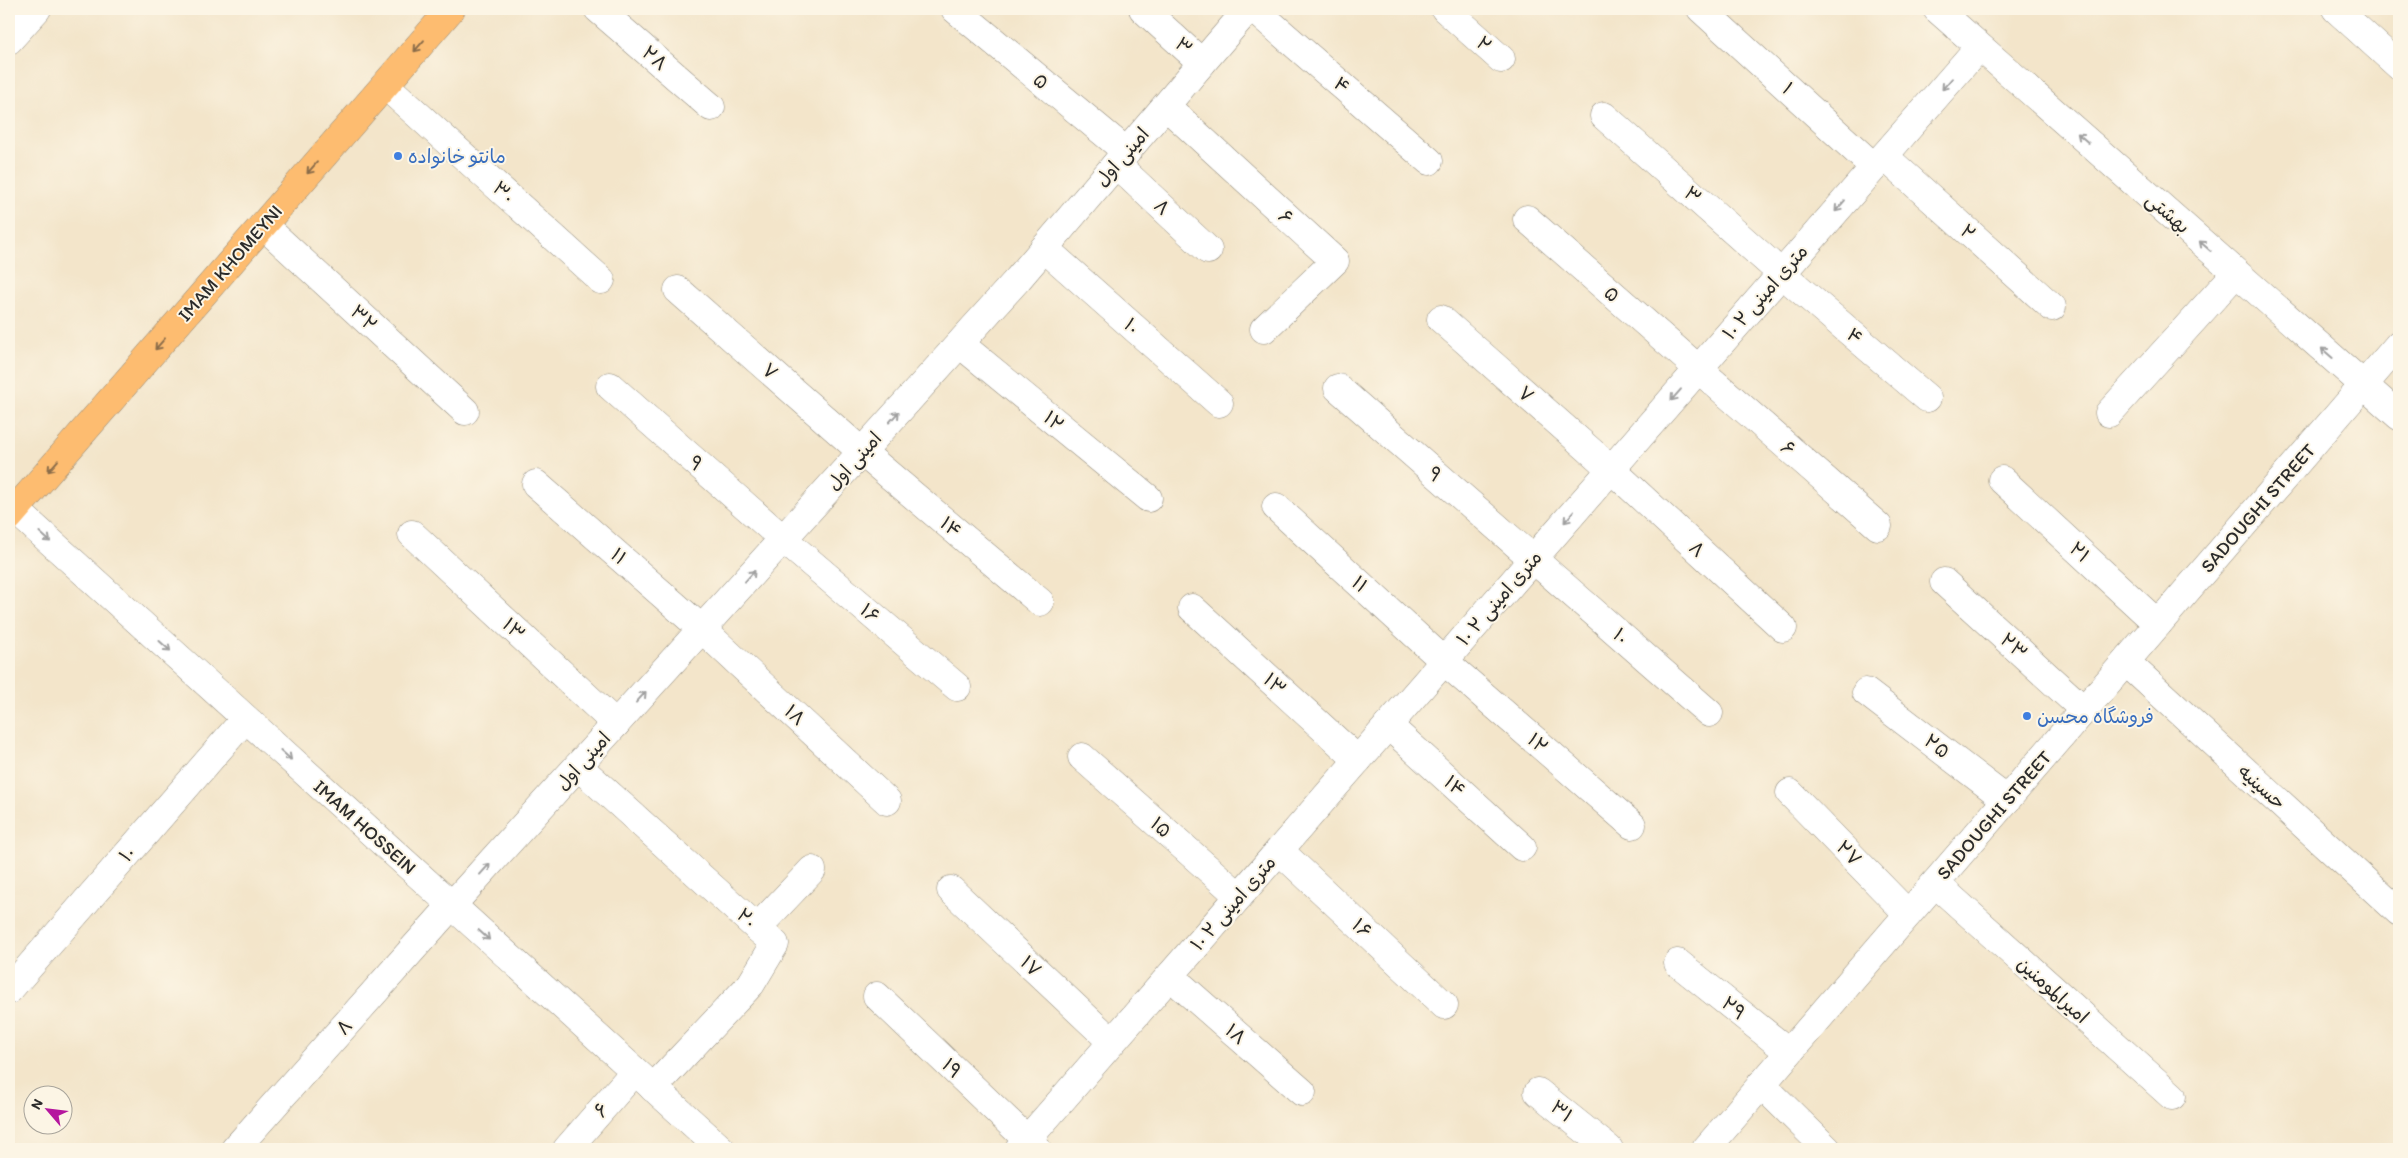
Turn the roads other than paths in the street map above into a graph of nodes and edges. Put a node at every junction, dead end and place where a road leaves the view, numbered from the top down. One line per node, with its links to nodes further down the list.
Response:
1 (37, 9): 12 (street)
2 (451, 9): 17 (main road, IMAM KHOMEYNI, one-way to 17)
3 (598, 9): 19 (street, ۲۸)
4 (955, 9): 21 (street, ۵)
5 (1142, 9): 15 (street, ۳)
6 (1248, 9): 15 (street, امینی اول)
7 (1254, 9): 22 (street, ۴)
8 (1445, 9): 14 (street, ۲)
9 (1701, 9): 23 (street, ۱)
10 (1937, 9): 13 (street, بهشتی)
11 (2336, 9): 16 (street)
12 (9, 40)
13 (1979, 47): 23 (street, ۱۰ متری امینی ۲, one-way to 23); 28 (street, بهشتی, one-way to 13)
14 (1501, 59)
15 (1202, 63): 18 (street, امینی اول)
16 (2399, 66)
17 (385, 85): 25 (main road, IMAM KHOMEYNI, one-way to 25); 30 (street, ۳۰)
18 (1166, 106): 21 (street, امینی اول); 34 (street, ۶)
19 (711, 107)
20 (1604, 116): 29 (street, ۳)
21 (1121, 158): 26 (street, امینی اول); 27 (street, ۸)
22 (1429, 161)
23 (1879, 162): 29 (street, ۱۰ متری امینی ۲, one-way to 29); 32 (street, ۲)
24 (1527, 219): 37 (street, ۵)
25 (263, 225): 43 (street, ۳۲); 52 (main road, IMAM KHOMEYNI, one-way to 52)
26 (1044, 248): 35 (street, امینی اول); 42 (street, ۱۰)
27 (1208, 250)
28 (2236, 273): 38 (street, بهشتی, one-way to 28); 44 (street)
29 (1782, 274): 37 (street, ۱۰ متری امینی ۲); 41 (street, ۴)
30 (601, 280)
31 (678, 290): 46 (street, ۷)
32 (2052, 308)
33 (1441, 319): 47 (street, ۷)
34 (1264, 329)
35 (960, 344): 46 (street, امینی اول, one-way to 35); 50 (street, ۱۲)
36 (2399, 344): 38 (street, SADOUGHI STREET)
37 (1698, 369): 47 (street, ۱۰ متری امینی ۲, one-way to 47); 53 (street, ۶)
38 (2364, 385): 45 (street, بهشتی); 60 (street, SADOUGHI STREET)
39 (610, 386): 55 (street, ۹)
40 (1338, 388): 56 (street, ۹)
41 (1928, 398)
42 (1219, 403)
43 (465, 410)
44 (2108, 413)
45 (2399, 416)
46 (862, 452): 55 (street, امینی اول); 58 (street, ۱۴)
47 (1611, 469): 56 (street, ۱۰ متری امینی ۲, one-way to 56); 62 (street, ۸)
48 (2002, 480): 60 (street, ۲۱)
49 (536, 484): 61 (street, ۱۱)
50 (1148, 498)
51 (1276, 507): 63 (street, ۱۱)
52 (11, 510): 69 (street, IMAM HOSSEIN, one-way to 69)
53 (1878, 526)
54 (412, 534): 70 (street, ۱۳)
55 (783, 539): 61 (street, امینی اول, one-way to 55); 65 (street, ۱۶)
56 (1533, 559): 63 (street, ۱۰ متری امینی ۲); 68 (street, ۱۰)
57 (1944, 582): 67 (street, ۲۳)
58 (1040, 602)
59 (1192, 608): 73 (street, ۱۳)
60 (2158, 624): 64 (street, SADOUGHI STREET)
61 (702, 628): 70 (street, امینی اول, one-way to 61); 76 (street, ۱۸)
62 (1784, 628)
63 (1444, 661): 71 (street, ۱۰ متری امینی ۲); 78 (street, ۱۲)
64 (2126, 662): 67 (street, SADOUGHI STREET); 86 (street, حسینیه)
65 (958, 687)
66 (1866, 692): 77 (street, ۲۵)
67 (2084, 710): 77 (street, SADOUGHI STREET)
68 (1709, 713)
69 (245, 719): 85 (street, IMAM HOSSEIN, one-way to 85); 91 (street, ۱۰)
70 (616, 724): 74 (street, امینی اول)
71 (1388, 725): 73 (street, ۱۰ متری امینی ۲); 79 (street, ۱۴)
72 (1082, 757): 84 (street, ۱۵)
73 (1358, 760): 80 (street, ۱۰ متری امینی ۲)
74 (578, 766): 85 (street, امینی اول, one-way to 74); 88 (street, ۲۰)
75 (1790, 793): 87 (street, ۲۷)
76 (887, 800)
77 (2007, 800): 82 (street, SADOUGHI STREET)
78 (1632, 824)
79 (1522, 847)
80 (1280, 851): 84 (street, ۱۰ متری امینی ۲); 93 (street, ۱۶)
81 (812, 870): 88 (street)
82 (1935, 883): 87 (street, SADOUGHI STREET); 100 (street, امیرالمومنین)
83 (951, 890): 94 (street, ۱۷)
84 (1239, 896): 90 (street, ۱۰ متری امینی ۲)
85 (452, 905): 96 (street, IMAM HOSSEIN, one-way to 96); 102 (street, ۸)
86 (2399, 912)
87 (1908, 914): 95 (street, SADOUGHI STREET)
88 (757, 928): 96 (street, ۲۰)
89 (1678, 963): 95 (street, ۲۹)
90 (1170, 976): 94 (street, ۱۰ متری امینی ۲); 98 (street, ۱۸)
91 (9, 990)
92 (877, 996): 101 (street, ۱۹)
93 (1444, 1005)
94 (1112, 1042): 101 (street, ۱۰ متری امینی ۲)
95 (1790, 1052): 97 (street, SADOUGHI STREET)
96 (644, 1079): 103 (street, ۶); 104 (street, IMAM HOSSEIN)
97 (1761, 1084): 106 (street, SADOUGHI STREET); 107 (street)
98 (1302, 1092)
99 (1538, 1092): 105 (street, ۳۱)
100 (2172, 1096)
101 (1028, 1146)
102 (236, 1149)
103 (567, 1149)
104 (722, 1149)
105 (1609, 1149)
106 (1706, 1149)
107 (1828, 1149)

